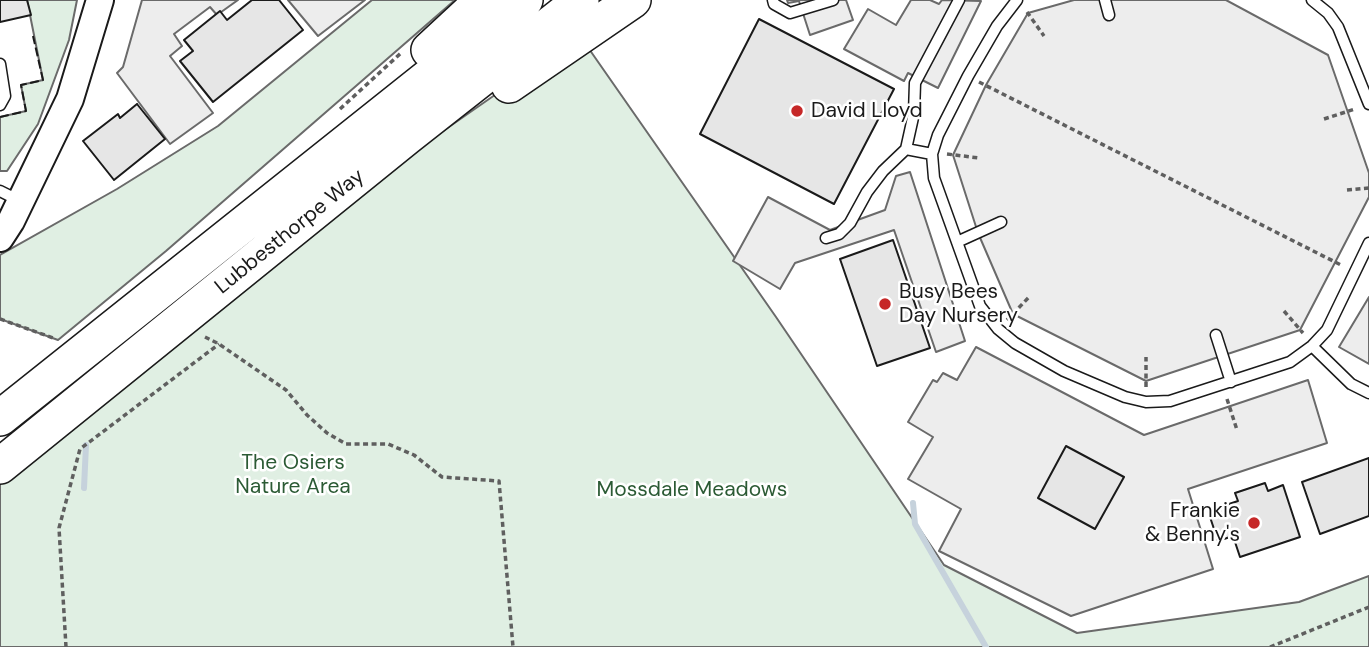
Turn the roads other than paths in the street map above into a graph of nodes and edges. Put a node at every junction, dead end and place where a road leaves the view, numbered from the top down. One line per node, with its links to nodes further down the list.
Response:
1 (100, 0): 18 (street)
2 (483, 0): 24 (highway)
3 (525, 0): 24 (highway, Lubbesthorpe Way)
4 (581, 0): 25 (highway, Lubbesthorpe Way)
5 (633, 0): 25 (highway)
6 (773, 0): 7 (lane)
7 (833, 0)
8 (959, 0): 16 (lane)
9 (1105, 0): 12 (lane)
10 (1312, 0): 15 (lane)
11 (1020, 3): 17 (lane)
12 (1110, 15)
13 (0, 64): 14 (lane)
14 (0, 105)
15 (1364, 106)
16 (906, 149): 17 (lane); 21 (lane)
17 (932, 154): 22 (lane)
18 (10, 197): 20 (street)
19 (1001, 222): 22 (lane)
20 (0, 238)
21 (826, 239)
22 (957, 242): 28 (lane)
23 (1369, 243): 27 (lane)
24 (218, 246): 30 (highway, Lubbesthorpe Way)
25 (247, 267): 31 (highway, Lubbesthorpe Way)
26 (1216, 335): 28 (lane)
27 (1312, 346): 28 (lane); 29 (lane)
28 (1227, 384)
29 (1369, 393)
30 (0, 418)
31 (0, 466)

